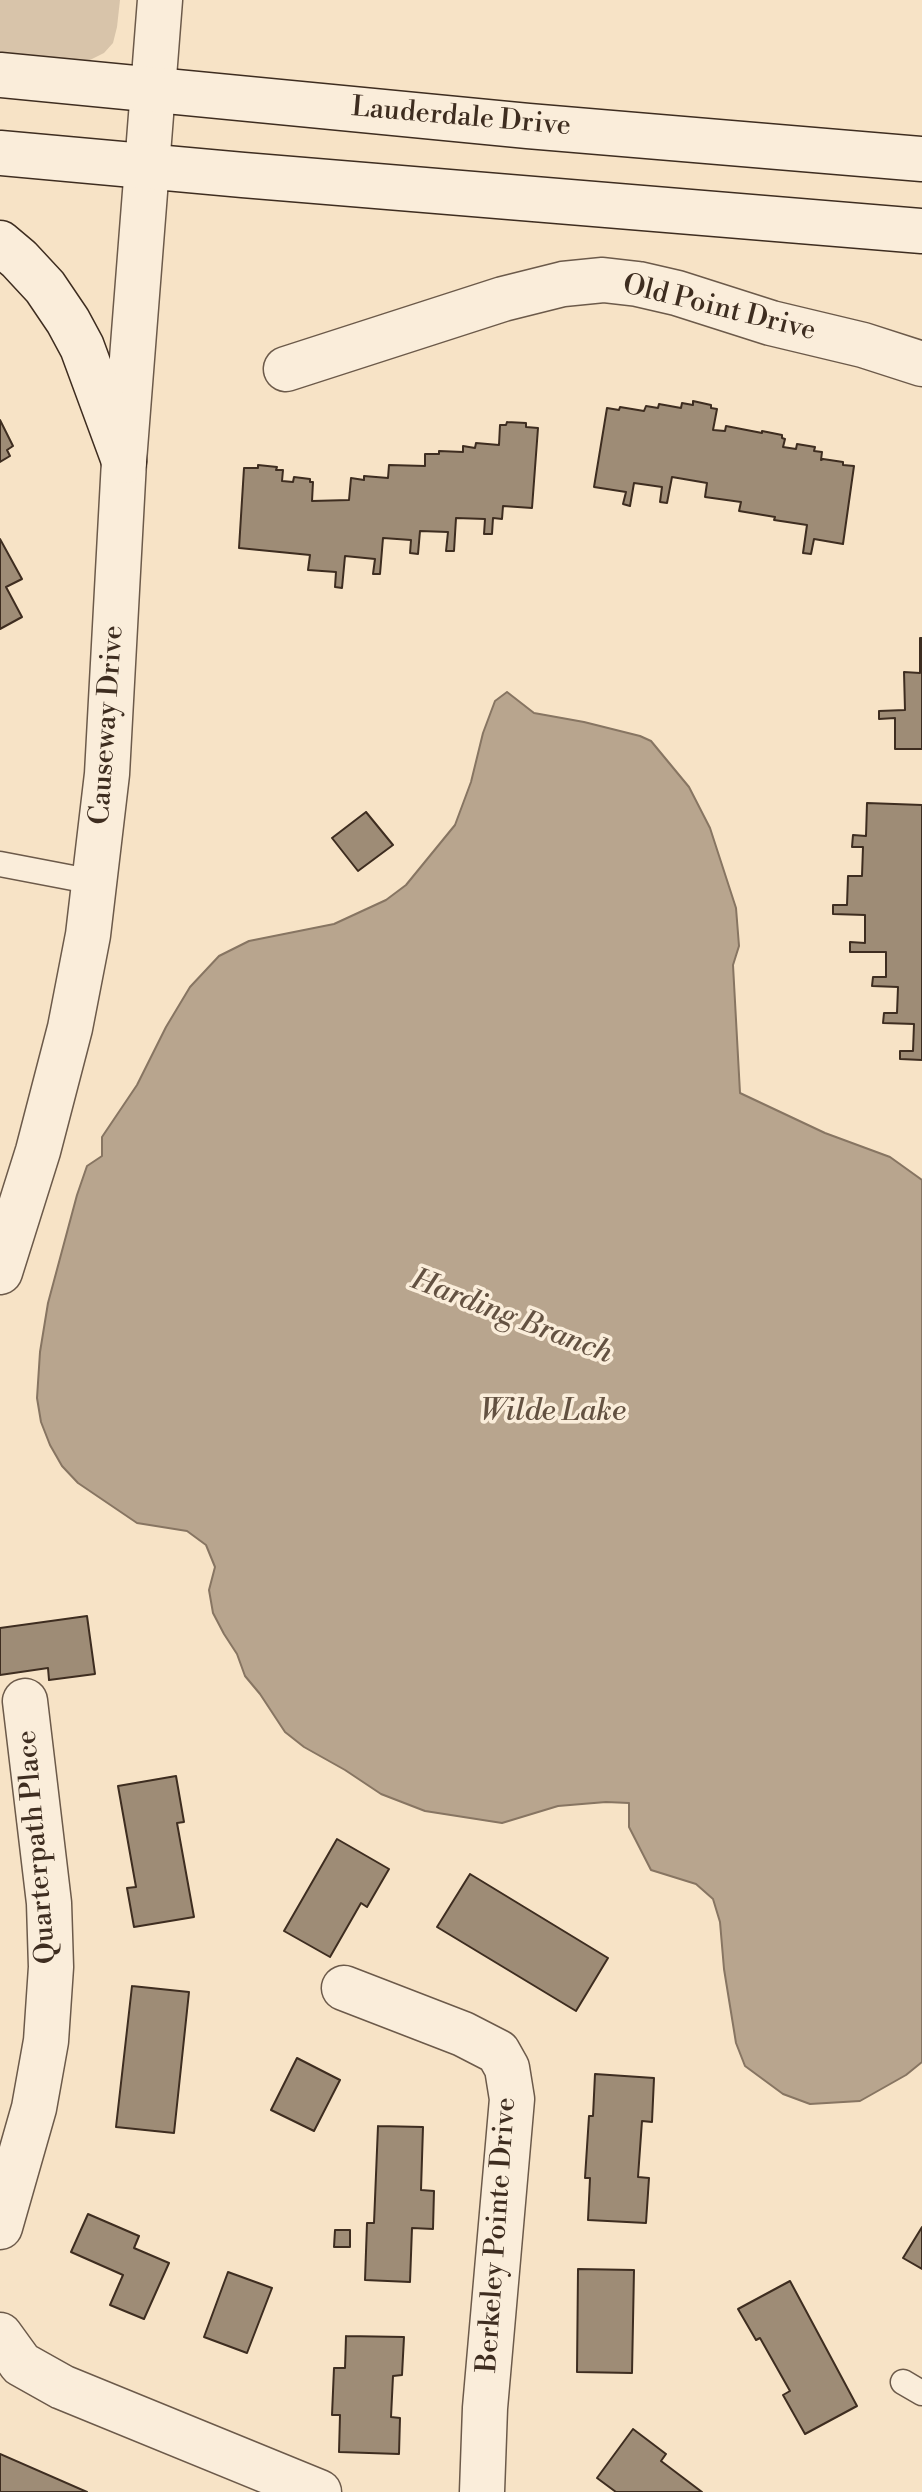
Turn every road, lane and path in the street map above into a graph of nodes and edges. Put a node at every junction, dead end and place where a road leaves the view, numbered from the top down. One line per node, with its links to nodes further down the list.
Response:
1 (160, 0): 3 (street, Causeway Drive)
2 (0, 75): 3 (street, Lauderdale Drive)
3 (154, 89): 5 (street, Lauderdale Drive); 6 (street, Causeway Drive)
4 (0, 153): 6 (street)
5 (922, 159)
6 (148, 167): 7 (street); 11 (street, Causeway Drive)
7 (922, 231)
8 (0, 243): 11 (street)
9 (922, 364): 10 (street, Old Point Drive)
10 (286, 369)
11 (124, 461): 13 (street, Causeway Drive)
12 (0, 864): 13 (lane)
13 (94, 882): 14 (street, Causeway Drive)
14 (0, 1272)
15 (25, 1701): 17 (street, Quarterpath Place)
16 (344, 1988): 21 (street, Berkeley Pointe Drive)
17 (17, 2102): 18 (street, Quarterpath Place)
18 (0, 2227)
19 (0, 2335): 20 (street)
20 (319, 2492)
21 (482, 2492)

